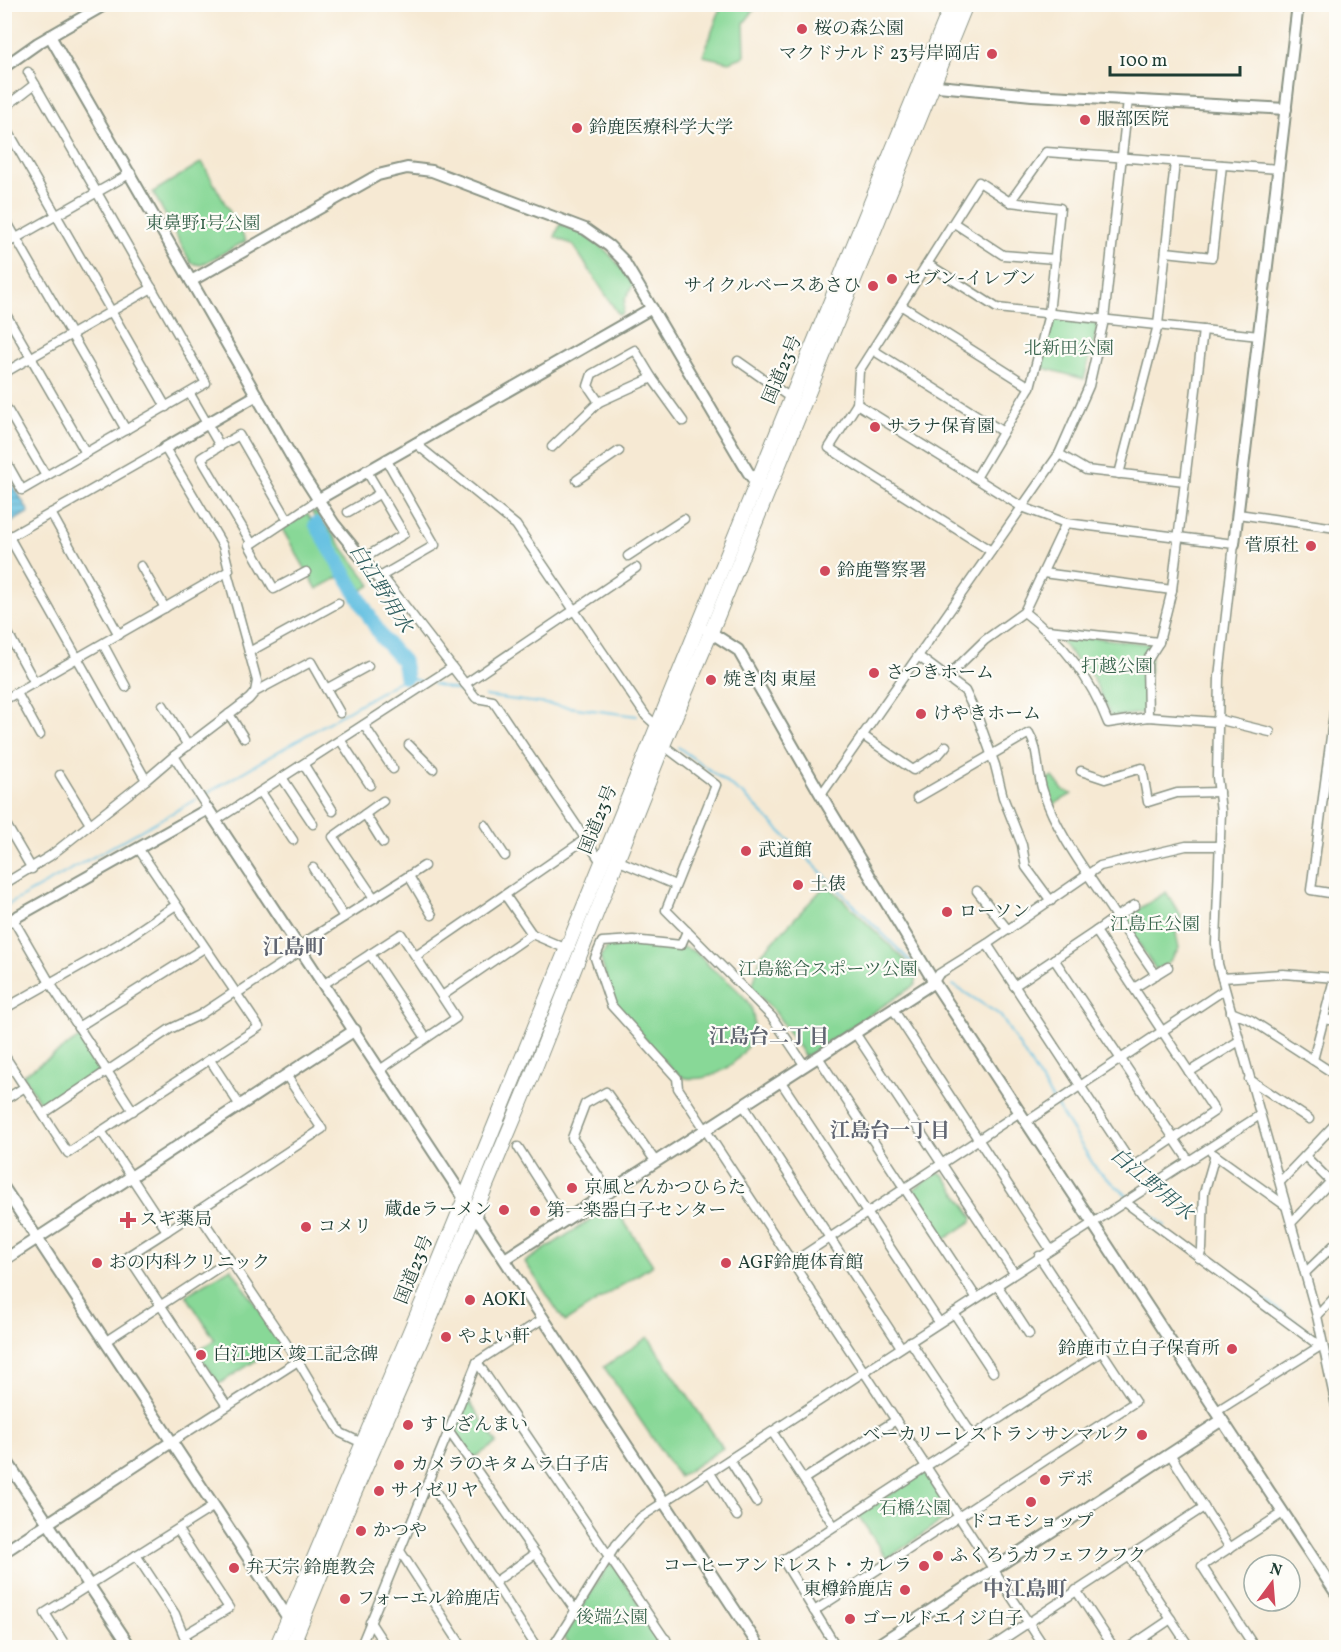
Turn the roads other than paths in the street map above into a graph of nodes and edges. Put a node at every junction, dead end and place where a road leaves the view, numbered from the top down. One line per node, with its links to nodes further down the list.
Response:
1 (106, 4): 5 (street)
2 (952, 4): 8 (highway, 国道23号)
3 (966, 4): 10 (highway, 国道23号)
4 (1298, 4): 13 (street)
5 (50, 36): 6 (street); 19 (street)
6 (4, 67)
7 (28, 72): 9 (street)
8 (918, 82): 10 (street); 74 (highway, 国道23号)
9 (35, 84): 12 (street); 20 (street)
10 (932, 87): 11 (street); 74 (highway, 国道23号)
11 (1128, 100): 13 (street); 15 (street)
12 (4, 108)
13 (1286, 109): 18 (street)
14 (4, 124): 22 (street)
15 (1122, 158): 16 (street); 21 (street); 37 (street)
16 (1175, 162): 17 (street); 27 (street)
17 (1222, 165): 18 (street); 27 (street)
18 (1279, 169): 41 (street)
19 (131, 173): 20 (street); 30 (street)
20 (98, 193): 22 (street); 31 (street)
21 (1010, 202): 24 (street); 28 (street)
22 (57, 215): 25 (street); 35 (street)
23 (4, 217): 25 (street)
24 (954, 223): 28 (street); 29 (street)
25 (16, 238): 26 (street); 40 (street)
26 (4, 245)
27 (1166, 252): 38 (street)
28 (1055, 259): 36 (street)
29 (928, 264): 32 (street); 36 (street)
30 (191, 281): 33 (street); 50 (street)
31 (152, 288): 35 (street); 48 (street)
32 (902, 306): 42 (street); 47 (street)
33 (652, 308): 59 (street); 74 (street)
34 (4, 311): 43 (street)
35 (112, 311): 40 (street); 54 (street)
36 (1049, 314): 37 (street); 47 (street)
37 (1104, 320): 38 (street); 65 (street)
38 (1158, 325): 39 (street); 69 (street)
39 (1203, 330): 41 (street); 73 (street)
40 (72, 335): 43 (street); 57 (street)
41 (1259, 336): 80 (street)
42 (873, 350): 53 (street); 58 (street)
43 (31, 357): 45 (street); 64 (street)
44 (738, 361): 49 (street)
45 (4, 373)
46 (652, 378): 51 (street); 51 (street); 55 (street)
47 (1030, 387): 58 (street)
48 (190, 394): 54 (street); 56 (street)
49 (785, 394)
50 (257, 395): 56 (street); 76 (street)
51 (599, 402): 61 (street)
52 (4, 404): 70 (street)
53 (857, 404): 71 (street); 89 (street)
54 (166, 407): 57 (street)
55 (683, 421)
56 (207, 423): 60 (street); 62 (street)
57 (126, 430): 64 (street)
58 (1003, 432): 71 (street)
59 (415, 443): 67 (street); 101 (street)
60 (220, 446): 82 (street); 88 (street)
61 (552, 447)
62 (165, 448): 79 (street); 94 (street)
63 (619, 451): 72 (street)
64 (86, 453): 70 (street)
65 (1059, 454): 69 (street); 77 (street)
66 (4, 458): 70 (street)
67 (386, 459): 68 (street); 97 (street)
68 (366, 470): 75 (street); 76 (street)
69 (1119, 474): 73 (street)
70 (46, 476)
71 (975, 478): 77 (street)
72 (577, 480)
73 (1185, 481): 85 (street)
74 (763, 485): 104 (highway, 国道23号); 106 (highway, 国道23号)
75 (380, 494): 78 (street); 91 (street)
76 (319, 499): 82 (street); 91 (street)
77 (1022, 507): 83 (street); 89 (street)
78 (348, 512)
79 (51, 513): 86 (street); 107 (street)
80 (1238, 513): 84 (street); 87 (street)
81 (684, 519): 90 (street)
82 (288, 520): 88 (street)
83 (1066, 523): 85 (street); 96 (street)
84 (1336, 528)
85 (1179, 537): 87 (street); 98 (street)
86 (7, 539): 112 (street)
87 (1234, 544): 128 (street)
88 (248, 546): 95 (street)
89 (991, 551): 111 (street)
90 (628, 556)
91 (364, 558): 97 (street)
92 (141, 566): 100 (street)
93 (636, 568): 101 (street)
94 (227, 572): 100 (street); 110 (street)
95 (306, 572)
96 (1043, 573): 98 (street); 102 (street)
97 (380, 577): 114 (street)
98 (1172, 590): 108 (street)
99 (338, 603): 110 (street)
100 (165, 608): 107 (street)
101 (575, 611): 118 (street); 130 (street)
102 (1024, 612): 105 (street); 115 (street)
103 (4, 626): 116 (street)
104 (698, 626): 106 (street); 130 (highway, 国道23号)
105 (1048, 630): 108 (street); 127 (street)
106 (711, 632): 137 (highway, 国道23号); 152 (street)
107 (119, 634): 109 (street)
108 (1160, 642): 127 (street)
109 (103, 644): 112 (street); 117 (street)
110 (249, 652): 120 (street)
111 (918, 656): 115 (street); 133 (street)
112 (77, 659): 116 (street); 148 (street)
113 (368, 666): 119 (street)
114 (451, 668): 118 (street); 129 (street)
115 (947, 677): 141 (street)
116 (35, 682): 121 (street)
117 (126, 687)
118 (467, 687): 164 (street)
119 (326, 689): 120 (street); 125 (street)
120 (255, 692): 126 (street)
121 (17, 693): 123 (street); 132 (street)
122 (1336, 698): 179 (street)
123 (4, 700)
124 (163, 705): 138 (street)
125 (340, 713)
126 (229, 714): 134 (street); 138 (street)
127 (1148, 717): 128 (street)
128 (1217, 720): 131 (street); 151 (street)
129 (364, 725): 135 (street); 144 (street)
130 (657, 726): 170 (highway, 国道23号)
131 (1270, 732)
132 (40, 735)
133 (862, 735): 139 (street); 152 (street)
134 (244, 738)
135 (341, 741): 142 (street); 149 (street)
136 (409, 745): 143 (street)
137 (663, 745): 169 (highway, 国道23号); 177 (street)
138 (188, 746): 140 (street)
139 (946, 746)
140 (174, 756): 148 (street); 155 (street)
141 (991, 756): 153 (street); 174 (street); 182 (street)
142 (304, 765): 147 (street); 156 (street)
143 (433, 769)
144 (393, 770)
145 (1082, 771): 151 (street)
146 (60, 775): 160 (street)
147 (283, 778): 150 (street); 161 (street)
148 (146, 780): 160 (street)
149 (370, 786)
150 (261, 792): 159 (street); 163 (street)
151 (1219, 792): 166 (street)
152 (821, 795): 204 (street)
153 (917, 798)
154 (383, 801): 157 (street)
155 (206, 807): 159 (street); 167 (street)
156 (333, 811)
157 (365, 814): 165 (street); 181 (street)
158 (4, 821): 173 (street)
159 (215, 821): 195 (street)
160 (90, 824): 173 (street)
161 (313, 824)
162 (484, 825): 168 (street)
163 (293, 840)
164 (584, 840): 170 (street); 180 (street)
165 (383, 843)
166 (1220, 846): 174 (street); 202 (street)
167 (138, 848): 183 (street); 188 (street)
168 (505, 856)
169 (617, 860): 177 (street); 267 (highway, 国道23号)
170 (601, 862): 196 (highway, 国道23号)
171 (423, 866): 175 (street)
172 (313, 868): 186 (street)
173 (32, 869): 176 (street)
174 (1089, 874): 182 (street); 187 (street)
175 (409, 876): 181 (street); 185 (street)
176 (4, 884)
177 (675, 885): 190 (street)
178 (977, 891): 189 (street)
179 (1336, 894)
180 (505, 895): 192 (street); 198 (street)
181 (374, 898): 186 (street)
182 (1051, 901): 189 (street)
183 (177, 905): 194 (street); 205 (street)
184 (1136, 905): 187 (street)
185 (432, 915)
186 (344, 917): 195 (street)
187 (1116, 917): 191 (street); 201 (street)
188 (9, 922): 205 (street)
189 (1008, 930): 193 (street)
190 (687, 931): 228 (street); 248 (street)
191 (1096, 931): 199 (street); 208 (street)
192 (532, 934): 196 (street); 211 (street)
193 (987, 944): 204 (street); 207 (street)
194 (204, 948): 210 (street); 217 (street)
195 (301, 948): 206 (street); 210 (street)
196 (567, 949): 264 (highway, 国道23号)
197 (370, 954): 198 (street); 206 (street); 221 (street)
198 (416, 956): 211 (street)
199 (1054, 959): 207 (street); 225 (street)
200 (1168, 967): 201 (street)
201 (1155, 975): 208 (street)
202 (1222, 978): 203 (street); 209 (street)
203 (1335, 979): 215 (street)
204 (934, 982): 213 (street); 244 (street)
205 (50, 983): 212 (street); 217 (street)
206 (324, 984): 218 (street)
207 (1014, 986): 236 (street)
208 (1134, 988): 219 (street)
209 (1224, 990): 214 (street); 219 (street)
210 (235, 993): 226 (street); 230 (street)
211 (442, 996): 221 (street)
212 (4, 1009)
213 (893, 1009): 220 (street); 250 (street)
214 (1231, 1012): 222 (street); 227 (street)
215 (1324, 1019): 216 (street); 227 (street)
216 (1336, 1021)
217 (78, 1027): 230 (street)
218 (355, 1030): 229 (street); 232 (street)
219 (1162, 1031): 225 (street); 231 (street)
220 (855, 1033): 224 (street); 257 (street)
221 (426, 1038): 229 (street)
222 (1239, 1041): 231 (street); 234 (street)
223 (4, 1055): 237 (street)
224 (818, 1057): 228 (street); 262 (street)
225 (1120, 1058): 236 (street); 249 (street)
226 (210, 1060): 239 (street); 241 (street)
227 (1313, 1060): 233 (street)
228 (805, 1066): 235 (street)
229 (381, 1069): 264 (street)
230 (107, 1072): 241 (street); 242 (street)
231 (1189, 1072): 249 (street)
232 (286, 1075): 239 (street); 268 (street)
233 (1336, 1075)
234 (1249, 1079): 243 (street); 245 (street)
235 (781, 1082): 240 (street); 269 (street)
236 (1080, 1086): 244 (street); 249 (street)
237 (25, 1087): 238 (street); 242 (street)
238 (4, 1100)
239 (239, 1104): 258 (street)
240 (744, 1107): 248 (street); 274 (street)
241 (133, 1111): 247 (street)
242 (43, 1114): 247 (street)
243 (1260, 1115): 252 (street); 259 (street)
244 (1023, 1117): 250 (street); 271 (street)
245 (1310, 1119)
246 (1336, 1123): 254 (street)
247 (101, 1131): 258 (street)
248 (706, 1131): 256 (street); 285 (street)
249 (1173, 1138): 255 (street)
250 (979, 1139): 257 (street); 277 (street)
251 (518, 1147): 270 (street)
252 (1206, 1150): 253 (street); 255 (street)
253 (1215, 1155): 266 (street); 279 (street)
254 (1305, 1156): 259 (street); 260 (street)
255 (1189, 1161): 265 (street)
256 (656, 1162): 263 (street); 263 (street)
257 (942, 1164): 262 (street); 286 (street)
258 (130, 1176): 273 (street); 275 (street)
259 (1280, 1182): 266 (street)
260 (1335, 1182): 272 (street)
261 (4, 1188): 275 (street)
262 (905, 1189): 269 (street); 290 (street)
263 (610, 1193): 270 (street)
264 (464, 1195): 267 (street); 315 (highway, 国道23号)
265 (1129, 1200): 271 (street); 279 (street)
266 (1286, 1206): 272 (street)
267 (474, 1210): 282 (street); 351 (highway, 国道23号)
268 (197, 1211): 273 (street); 284 (street)
269 (867, 1213): 274 (street); 295 (street)
270 (565, 1221): 282 (street)
271 (1092, 1222): 277 (street); 309 (street)
272 (1291, 1223): 287 (street)
273 (168, 1231): 291 (street)
274 (830, 1238): 285 (street); 300 (street)
275 (38, 1239): 283 (street); 297 (street)
276 (1336, 1243): 278 (street)
277 (1050, 1249): 280 (street)
278 (1329, 1250): 281 (street); 287 (street)
279 (1200, 1255): 299 (street)
280 (1039, 1256): 286 (street); 301 (street)
281 (1336, 1257)
282 (506, 1259): 294 (street)
283 (4, 1260)
284 (230, 1260): 291 (street); 302 (street)
285 (793, 1262): 304 (street)
286 (1014, 1273): 288 (street)
287 (1305, 1273): 293 (street)
288 (997, 1285): 290 (street); 296 (street)
289 (1336, 1296): 293 (street)
290 (976, 1297): 292 (street)
291 (161, 1304): 297 (street); 307 (street)
292 (954, 1313): 295 (street); 305 (street)
293 (1317, 1316): 299 (street)
294 (544, 1318): 303 (street); 324 (street)
295 (939, 1322): 298 (street)
296 (1029, 1334)
297 (106, 1341): 314 (street)
298 (910, 1341): 300 (street); 313 (street)
299 (1322, 1345): 306 (street); 309 (street)
300 (901, 1347): 304 (street)
301 (1101, 1352): 313 (street); 329 (street)
302 (298, 1361): 307 (street); 315 (street)
303 (477, 1362): 311 (street); 337 (street)
304 (864, 1372): 310 (street); 312 (street)
305 (993, 1372)
306 (1336, 1395): 308 (street)
307 (227, 1406): 314 (street)
308 (1336, 1406)
309 (1220, 1415): 316 (street); 327 (street)
310 (896, 1420): 319 (street); 321 (street)
311 (449, 1431): 322 (street); 336 (street)
312 (773, 1433): 318 (street); 321 (street)
313 (973, 1436): 319 (street)
314 (172, 1441): 325 (street); 330 (street)
315 (362, 1443): 347 (highway, 国道23号)
316 (1170, 1454): 326 (street); 340 (street)
317 (5, 1457): 330 (street)
318 (730, 1460): 320 (street); 323 (street)
319 (926, 1466): 329 (street); 331 (street)
320 (710, 1473): 324 (street); 328 (street)
321 (804, 1479): 331 (street)
322 (429, 1481): 334 (street); 341 (street)
323 (756, 1502)
324 (664, 1503): 337 (street); 367 (street)
325 (214, 1506): 332 (street); 347 (street)
326 (1204, 1507): 333 (street); 339 (street)
327 (1283, 1513): 333 (street); 344 (street)
328 (737, 1516)
329 (959, 1517): 340 (street); 346 (street)
330 (48, 1523): 335 (street); 342 (street)
331 (834, 1526): 346 (street)
332 (178, 1530): 338 (street); 352 (street)
333 (1230, 1548): 375 (street)
334 (399, 1551): 349 (street); 362 (street)
335 (4, 1552)
336 (536, 1554): 341 (street); 345 (street)
337 (610, 1554): 345 (street); 353 (street)
338 (136, 1555): 342 (street); 352 (street)
339 (1129, 1556): 343 (street); 348 (street)
340 (994, 1568): 350 (street); 369 (street)
341 (495, 1582): 363 (street)
342 (88, 1584): 354 (street); 355 (street)
343 (1076, 1590): 350 (street); 372 (street)
344 (1336, 1593)
345 (575, 1610): 364 (street)
346 (814, 1611): 368 (street)
347 (288, 1617): 351 (street); 357 (highway, 国道23号)
348 (1171, 1619): 373 (street); 374 (street)
349 (370, 1622): 360 (street); 361 (street)
350 (1029, 1622): 370 (street); 371 (street)
351 (297, 1634): 358 (highway, 国道23号); 359 (street)
352 (184, 1635): 356 (street)
353 (666, 1639): 365 (street); 366 (street)
354 (67, 1647)
355 (131, 1647)
356 (189, 1647)
357 (276, 1647)
358 (291, 1647)
359 (306, 1647)
360 (360, 1647)
361 (387, 1647)
362 (463, 1647)
363 (537, 1647)
364 (552, 1647)
365 (654, 1647)
366 (671, 1647)
367 (760, 1647)
368 (837, 1647)
369 (873, 1647)
370 (990, 1647)
371 (1046, 1647)
372 (1114, 1647)
373 (1128, 1647)
374 (1190, 1647)
375 (1255, 1647)

